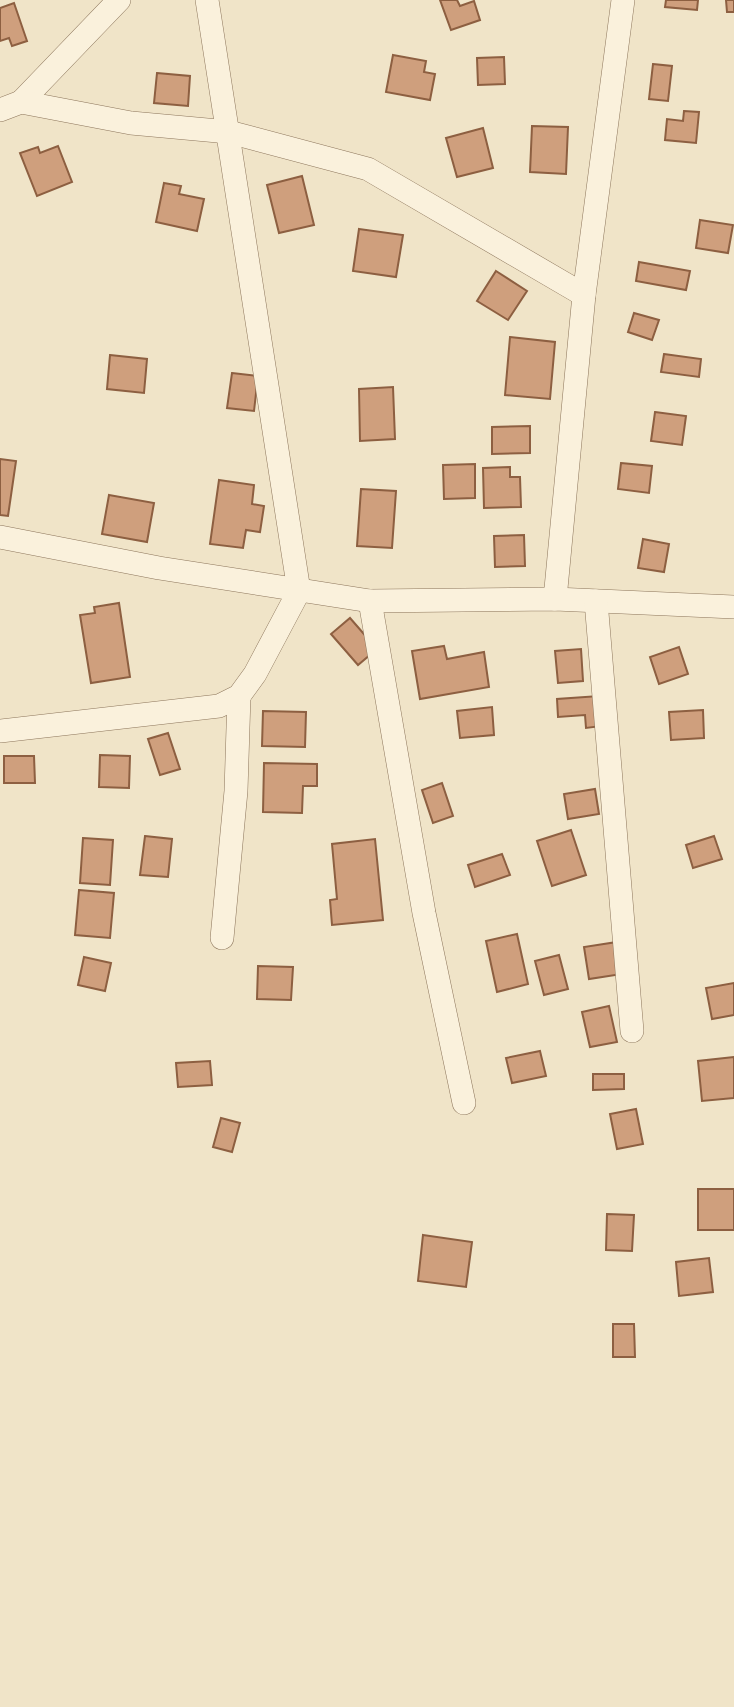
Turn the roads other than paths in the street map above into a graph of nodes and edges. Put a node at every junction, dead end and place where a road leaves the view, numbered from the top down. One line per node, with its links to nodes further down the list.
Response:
1 (119, 0): 4 (street)
2 (207, 0): 5 (street)
3 (623, 0): 6 (street)
4 (10, 106): 5 (street)
5 (229, 132): 6 (street); 8 (street)
6 (584, 295): 9 (street)
7 (0, 537): 8 (street)
8 (299, 591): 10 (street); 13 (street)
9 (555, 599): 10 (street); 11 (street)
10 (370, 601): 17 (street)
11 (596, 601): 12 (street); 16 (street)
12 (734, 607)
13 (240, 696): 14 (street); 15 (street)
14 (0, 731)
15 (222, 938)
16 (632, 1031)
17 (464, 1103)

